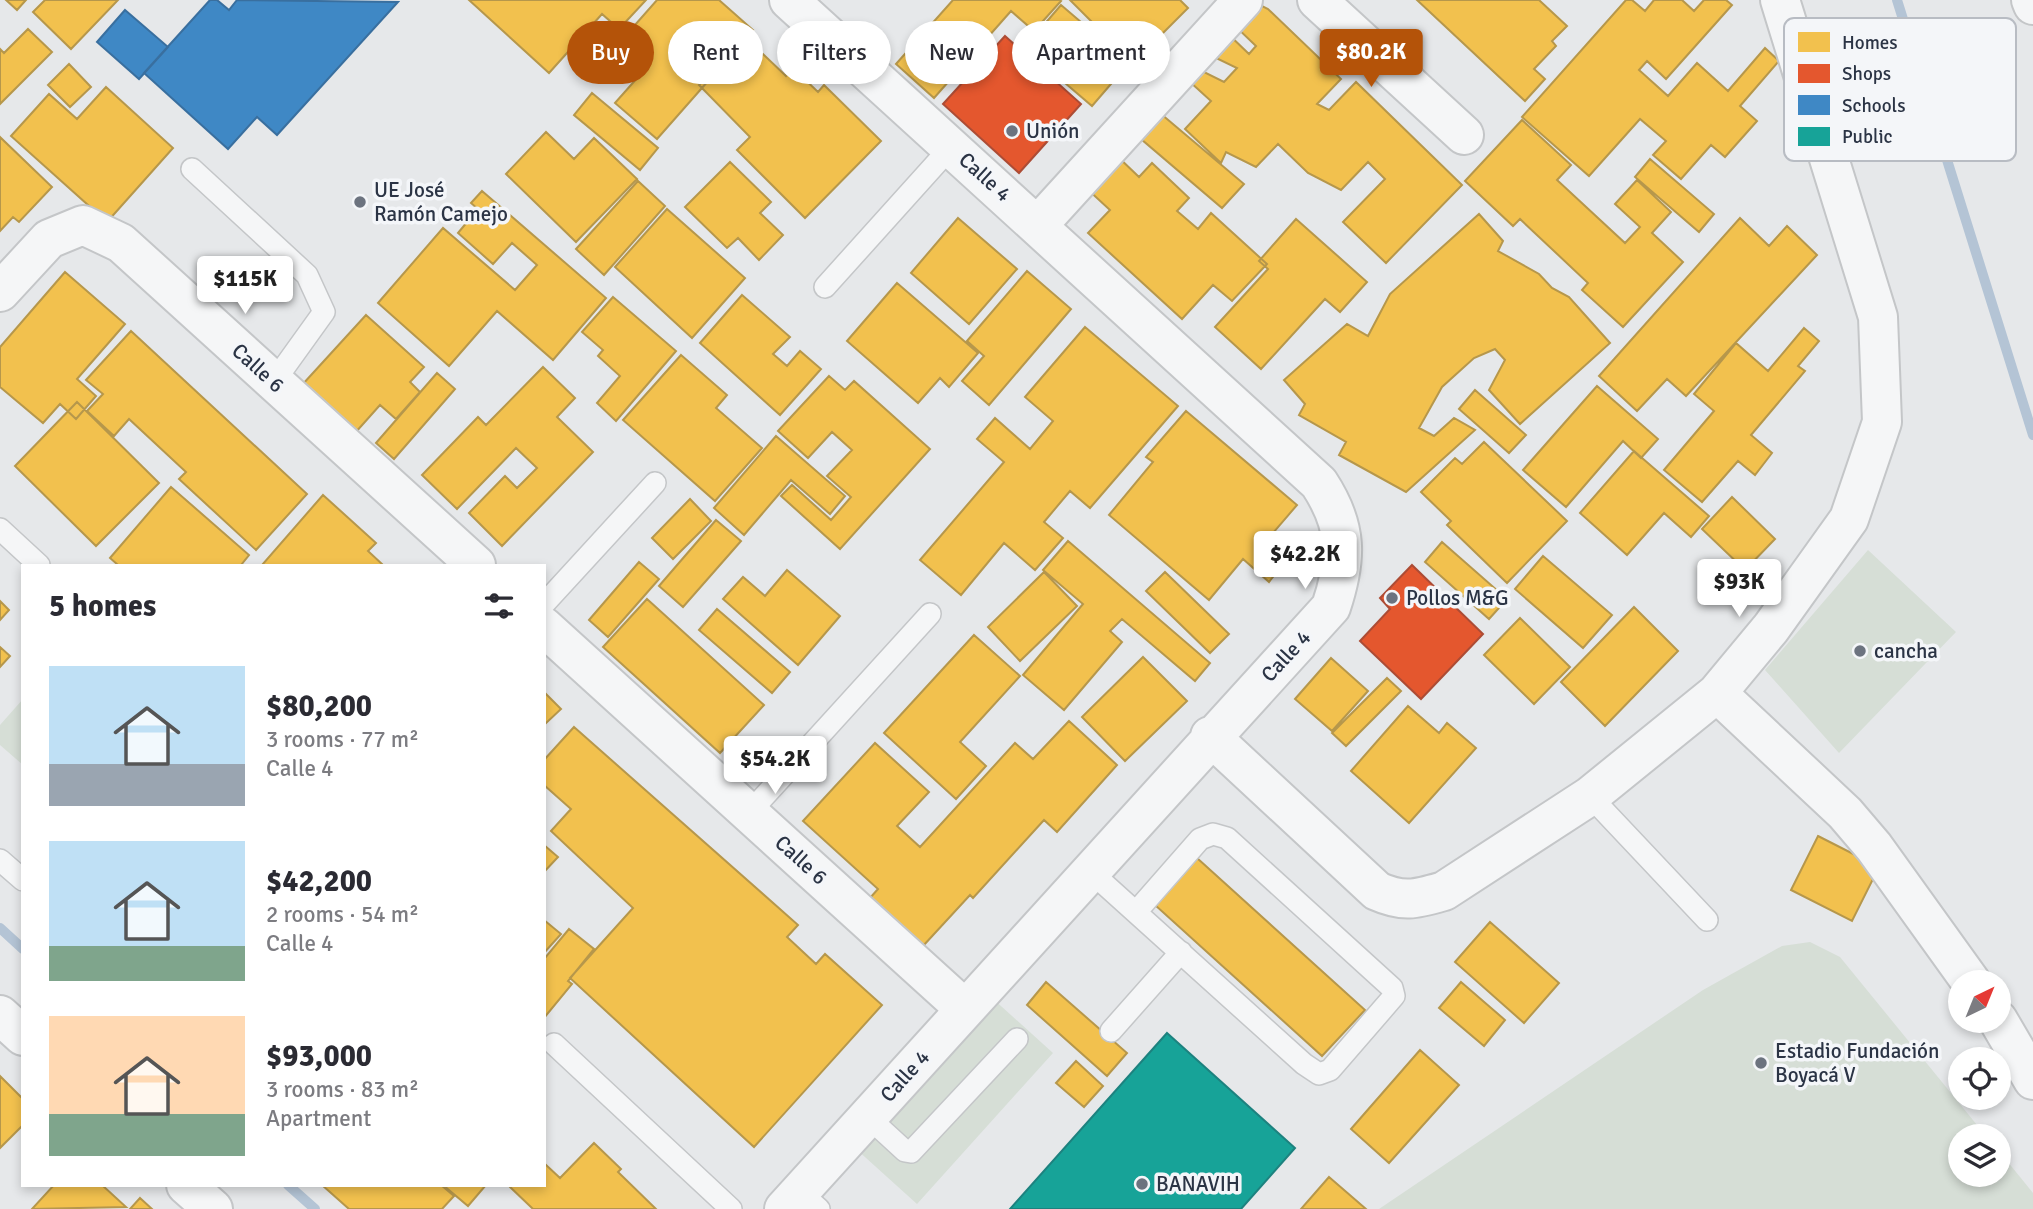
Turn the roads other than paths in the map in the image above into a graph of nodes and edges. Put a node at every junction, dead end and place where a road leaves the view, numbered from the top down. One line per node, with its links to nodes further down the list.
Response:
1 (789, 0): 9 (street, Calle 4)
2 (1243, 0): 12 (street)
3 (1317, 0): 8 (street)
4 (1780, 0): 7 (street)
5 (2031, 0): 6 (street)
6 (2033, 5)
7 (1786, 18)
8 (1464, 135)
9 (951, 147): 12 (street, Calle 4); 13 (lane)
10 (1830, 161): 23 (street)
11 (192, 169): 15 (lane)
12 (1038, 226): 24 (street, Calle 4)
13 (825, 286)
14 (0, 292): 15 (street, Calle 6)
15 (273, 383): 19 (street, Calle 6)
16 (654, 483): 20 (lane)
17 (0, 529): 18 (lane)
18 (37, 564)
19 (475, 564)
20 (546, 602)
21 (930, 614): 26 (lane)
22 (546, 629): 26 (street, Calle 6)
23 (1717, 693): 25 (street); 33 (street)
24 (1210, 736): 25 (street); 28 (street, Calle 4)
25 (1590, 796): 31 (lane)
26 (749, 813): 34 (street, Calle 6)
27 (0, 860): 29 (lane)
28 (1091, 872): 30 (lane); 34 (street, Calle 4)
29 (21, 878)
30 (1136, 912): 32 (lane); 32 (lane)
31 (1707, 920)
32 (1181, 952): 36 (lane)
33 (1962, 970)
34 (965, 1009): 42 (street, Calle 4)
35 (0, 1015): 38 (street)
36 (1111, 1031)
37 (2006, 1033): 41 (street)
38 (21, 1034)
39 (1017, 1039): 42 (lane)
40 (554, 1044): 46 (lane)
41 (2033, 1080)
42 (867, 1117): 44 (street, Calle 4)
43 (188, 1187): 45 (street)
44 (801, 1203)
45 (213, 1209)
46 (731, 1209)

